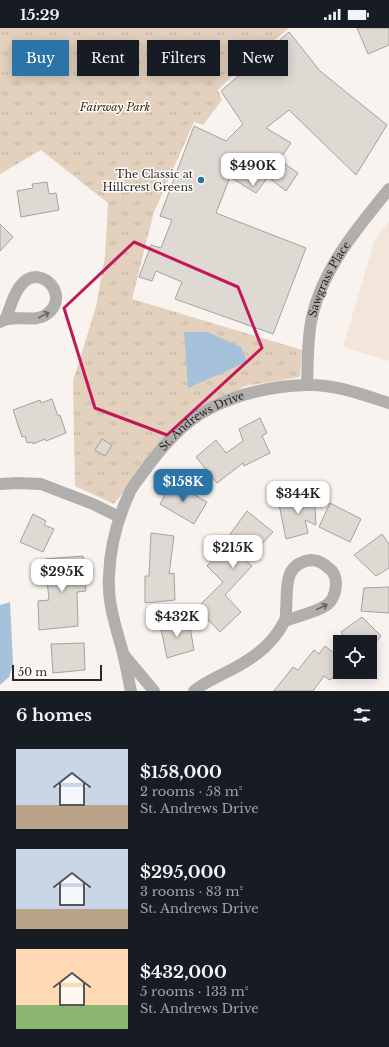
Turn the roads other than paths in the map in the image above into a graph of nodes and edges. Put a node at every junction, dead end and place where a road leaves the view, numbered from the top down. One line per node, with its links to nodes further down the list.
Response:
1 (389, 189): 2 (street, Sawgrass Place)
2 (307, 385): 3 (street, St. Andrews Drive); 5 (street, St. Andrews Drive)
3 (389, 403)
4 (0, 484): 5 (street)
5 (119, 517): 7 (street, St. Andrews Drive)
6 (285, 621): 6 (street, one-way to 6); 10 (street)
7 (123, 654): 8 (street, St. Andrews Drive); 9 (street, St. Andrews Drive)
8 (131, 691)
9 (154, 691)
10 (194, 691)

